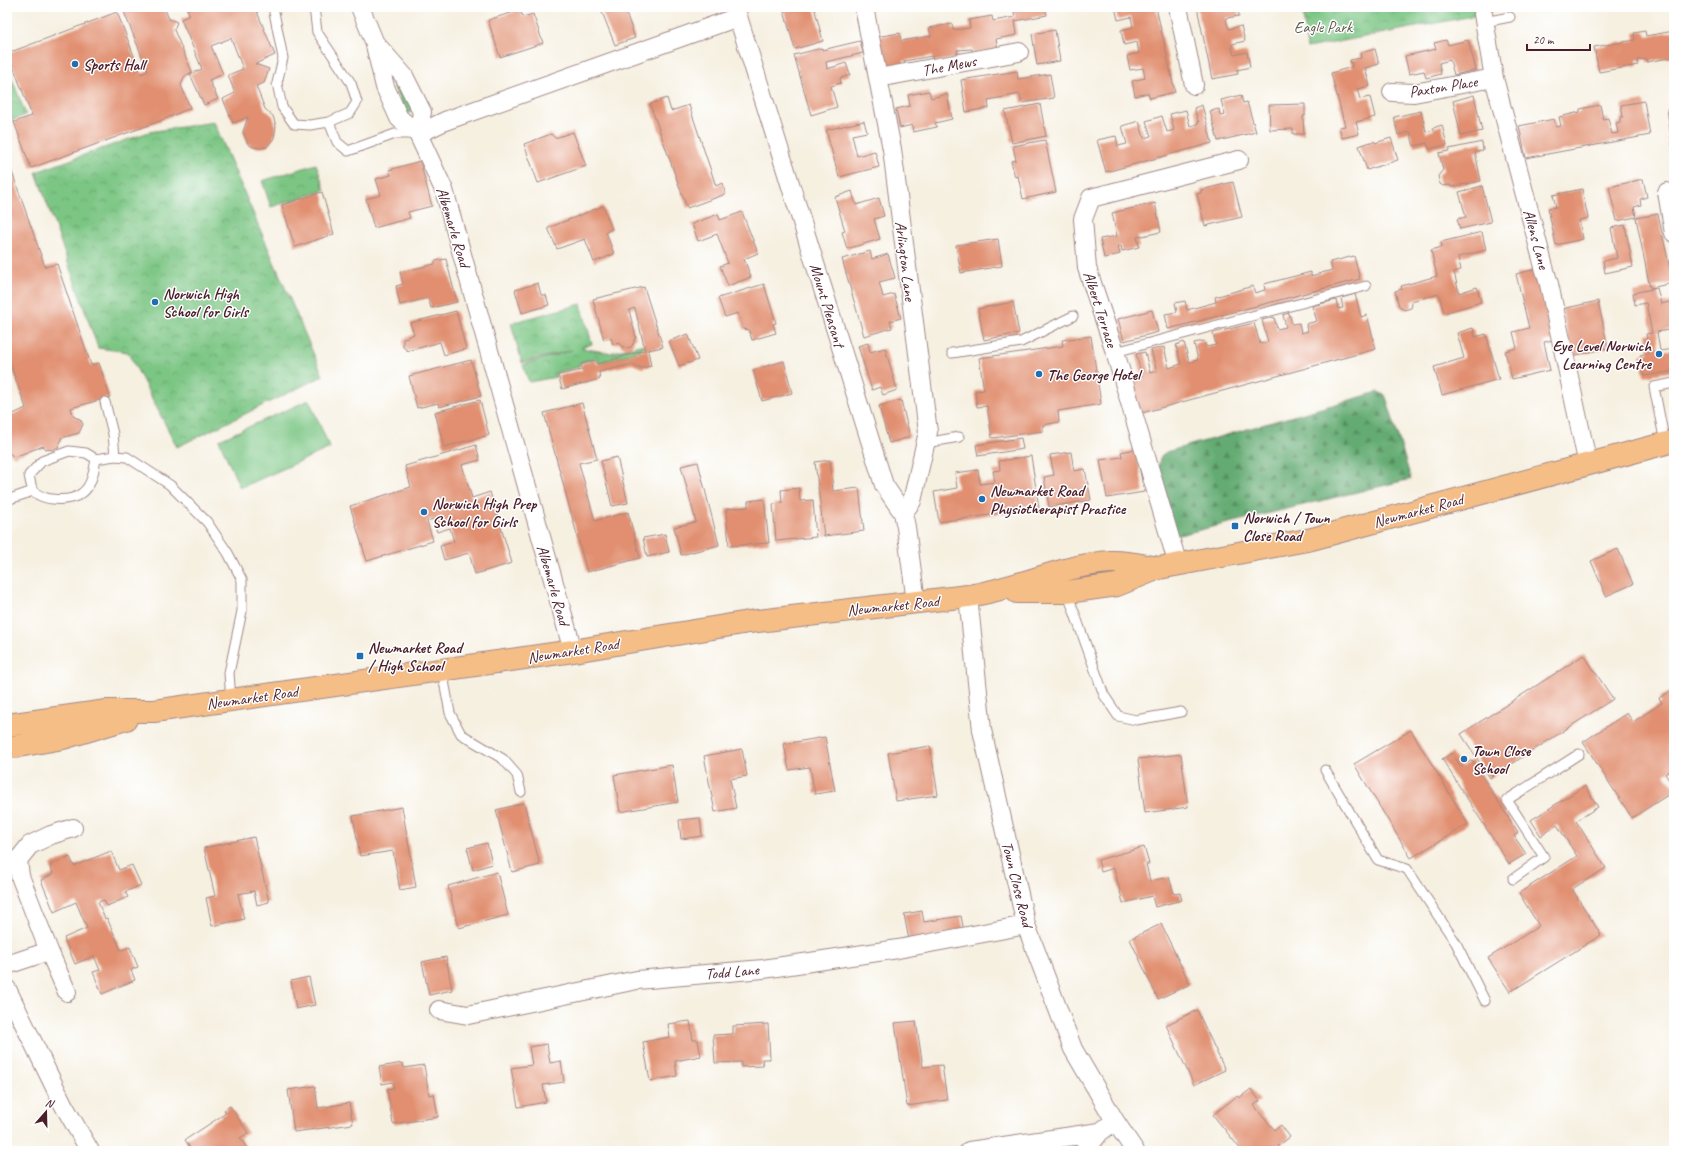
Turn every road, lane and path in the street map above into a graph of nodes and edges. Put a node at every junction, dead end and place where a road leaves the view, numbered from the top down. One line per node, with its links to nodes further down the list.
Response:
1 (273, 7): 14 (lane)
2 (314, 7): 14 (lane)
3 (360, 7): 15 (street)
4 (864, 7): 10 (street, Arlington Lane)
5 (1178, 7): 12 (street)
6 (737, 12): 15 (street); 33 (street, Mount Pleasant)
7 (1510, 17): 8 (lane)
8 (1483, 18): 11 (street, Allens Lane)
9 (1019, 52): 10 (street, The Mews)
10 (878, 78): 27 (street, Arlington Lane)
11 (1494, 78): 13 (street, Paxton Place); 30 (street, Allens Lane)
12 (1194, 85)
13 (1392, 92)
14 (329, 122): 15 (lane)
15 (418, 134): 39 (street, Albemarle Road)
16 (1239, 160): 22 (street, Albert Terrace)
17 (1667, 192): 18 (street)
18 (1674, 232)
19 (1366, 286): 22 (lane)
20 (1073, 316): 21 (lane)
21 (952, 352)
22 (1115, 352): 34 (street, Albert Terrace)
23 (1674, 383): 26 (lane)
24 (105, 402): 28 (lane)
25 (959, 437): 27 (lane)
26 (1669, 442): 30 (main road, Newmarket Road)
27 (926, 443): 33 (street, Arlington Lane)
28 (115, 456): 29 (lane); 41 (lane)
29 (96, 459): 31 (lane); 31 (lane)
30 (1588, 465): 34 (main road, Newmarket Road)
31 (34, 490): 32 (lane)
32 (7, 500)
33 (903, 513): 38 (street, Mount Pleasant)
34 (1169, 567): 35 (main road, Newmarket Road); 36 (main road, Newmarket Road)
35 (992, 592): 36 (main road, Newmarket Road); 37 (main road, Newmarket Road)
36 (1067, 592): 43 (lane)
37 (968, 596): 38 (main road, Newmarket Road); 51 (street, Town Close Road)
38 (916, 602): 39 (main road, Newmarket Road)
39 (573, 651): 40 (main road, Newmarket Road)
40 (442, 670): 41 (main road, Newmarket Road); 48 (lane)
41 (231, 700): 42 (main road, Newmarket Road)
42 (154, 710): 44 (main road, Newmarket Road); 45 (main road, Newmarket Road)
43 (1181, 712)
44 (7, 724)
45 (7, 748)
46 (1579, 754): 50 (lane)
47 (1325, 770): 56 (lane)
48 (521, 792)
49 (73, 828): 52 (street)
50 (1513, 879)
51 (1026, 925): 57 (street, Todd Lane); 58 (street, Town Close Road)
52 (48, 951): 53 (street); 55 (street)
53 (7, 965)
54 (7, 988): 60 (street)
55 (66, 992)
56 (1485, 1001)
57 (439, 1010)
58 (1115, 1121): 59 (street); 63 (street, Town Close Road)
59 (1100, 1132): 61 (street); 62 (street)
60 (90, 1151)
61 (969, 1151)
62 (1085, 1151)
63 (1135, 1151)

